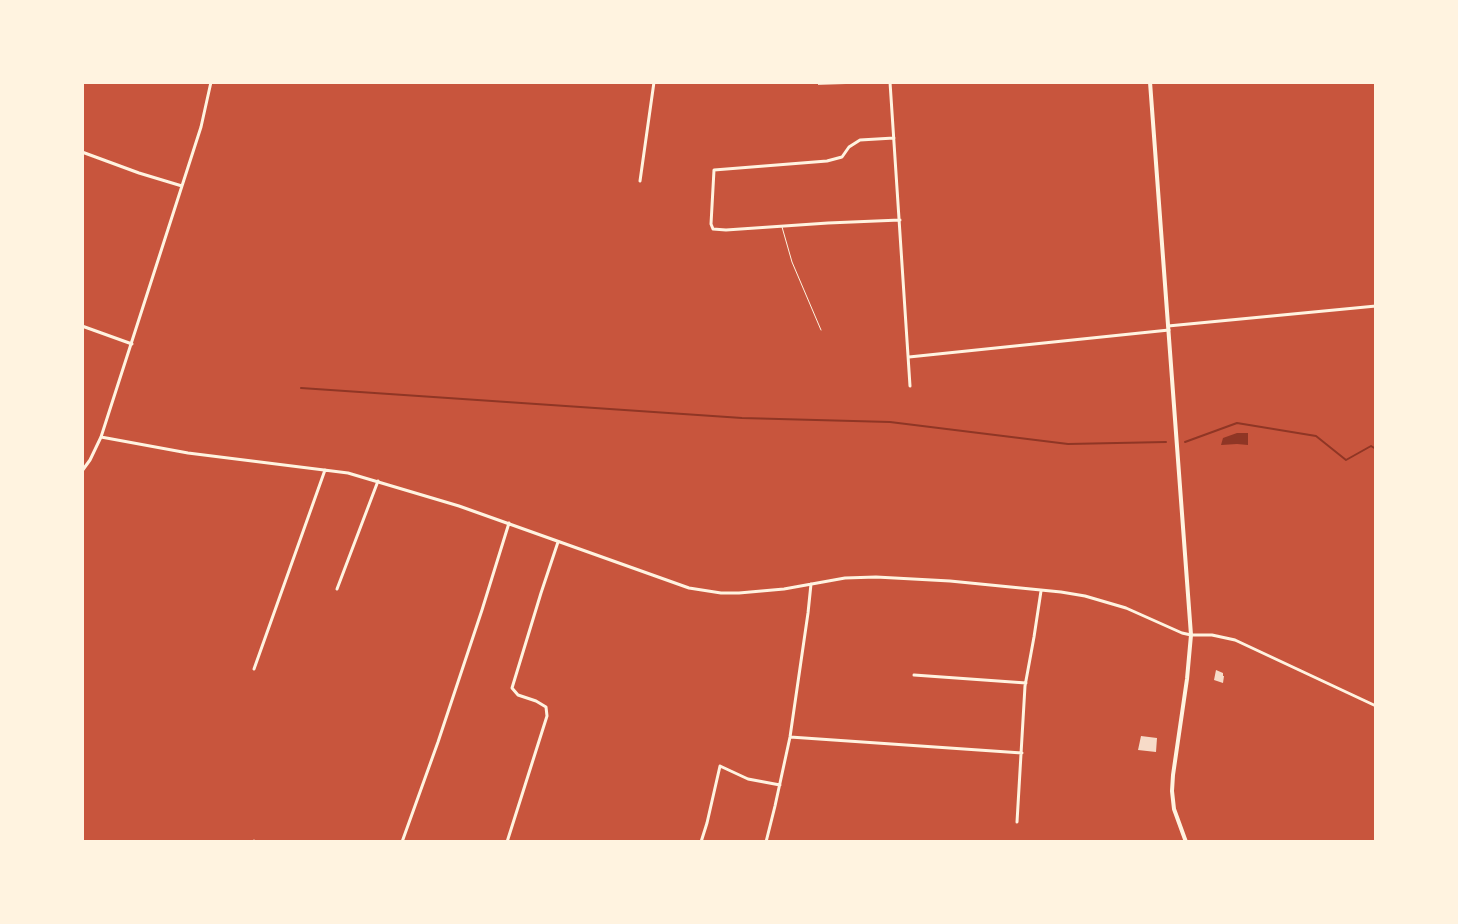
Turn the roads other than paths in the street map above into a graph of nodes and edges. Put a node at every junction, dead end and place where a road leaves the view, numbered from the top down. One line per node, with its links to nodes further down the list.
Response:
1 (211, 82): 8 (street)
2 (654, 82): 7 (street)
3 (890, 82): 5 (street)
4 (1150, 82): 13 (street)
5 (894, 138): 9 (street); 10 (street)
6 (82, 152): 8 (street)
7 (640, 181)
8 (182, 186): 15 (street)
9 (900, 220): 10 (street); 16 (street)
10 (782, 226): 14 (lane)
11 (1376, 306): 13 (street)
12 (82, 326): 15 (street)
13 (1169, 328): 16 (street); 27 (street)
14 (821, 330)
15 (132, 344): 18 (street)
16 (909, 357): 17 (street)
17 (910, 386)
18 (101, 438): 19 (street); 20 (street)
19 (325, 470): 21 (street); 28 (street)
20 (82, 471)
21 (378, 481): 22 (street); 25 (street)
22 (509, 523): 23 (street); 36 (street)
23 (558, 542): 24 (street); 37 (street)
24 (811, 584): 26 (street); 32 (street)
25 (337, 589)
26 (1041, 591): 27 (street); 30 (street)
27 (1191, 635): 31 (street); 40 (street)
28 (254, 669)
29 (914, 675): 30 (street)
30 (1026, 683): 33 (street)
31 (1376, 706)
32 (790, 737): 33 (street); 34 (street)
33 (1022, 753): 35 (street)
34 (780, 785): 38 (street); 39 (street)
35 (1016, 822)
36 (402, 842)
37 (507, 842)
38 (701, 842)
39 (766, 842)
40 (1186, 842)

